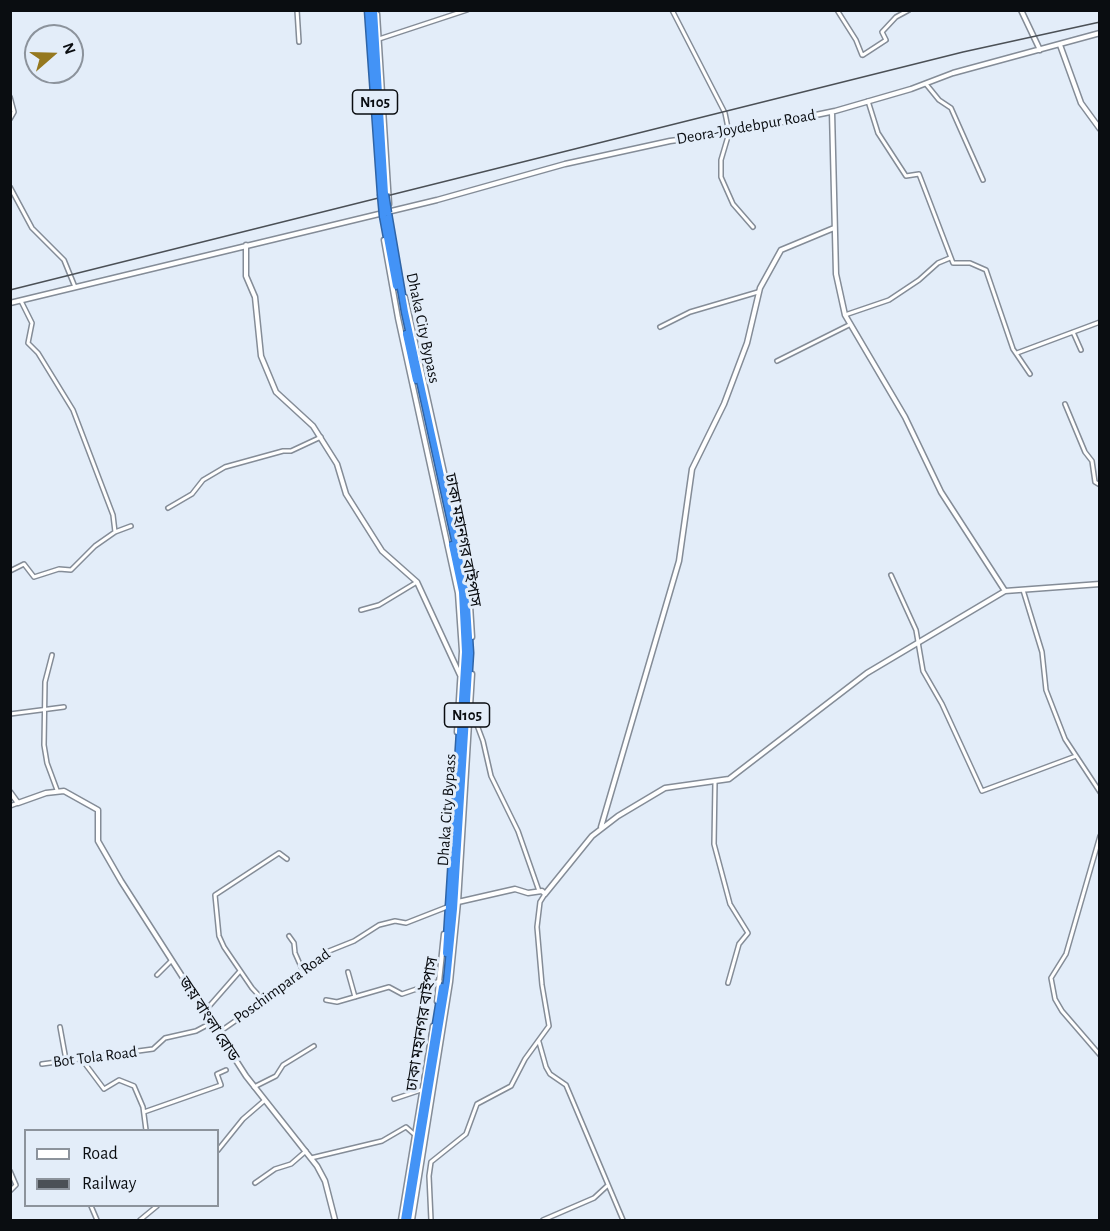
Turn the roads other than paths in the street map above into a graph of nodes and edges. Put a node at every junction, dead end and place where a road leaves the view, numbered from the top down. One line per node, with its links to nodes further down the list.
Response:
1 (297, 10): 11 (street)
2 (367, 10): 23 (highway, ঢাকা মহানগর বাইপাস / N105); 24 (street)
3 (375, 10): 10 (street); 23 (highway, N105)
4 (466, 10): 10 (street)
5 (672, 10): 20 (street)
6 (837, 10): 7 (street)
7 (909, 10)
8 (1021, 10): 13 (street)
9 (1100, 33): 12 (street, Deora-Joydebpur Road)
10 (379, 39): 24 (street)
11 (299, 42)
12 (1060, 45): 13 (street, Deora-Joydebpur Road); 19 (street)
13 (1040, 50): 14 (street, Deora-Joydebpur Road)
14 (926, 84): 16 (street, Deora-Joydebpur Road); 21 (street)
15 (10, 97): 18 (street)
16 (868, 101): 17 (street, Deora-Joydebpur Road); 28 (street)
17 (832, 112): 20 (street, Deora-Joydebpur Road); 26 (street)
18 (10, 119)
19 (1100, 129)
20 (729, 134): 24 (street, Deora-Joydebpur Road); 25 (street)
21 (983, 180)
22 (10, 187): 29 (street)
23 (383, 194): 24 (highway, ঢাকা মহানগর বাইপাস / N105, bridge)
24 (385, 213): 27 (street, Deora-Joydebpur Road); 57 (street); 59 (street); 117 (highway, ঢাকা মহানগর বাইপাস / N105); 118 (highway, Dhaka City Bypass / N105)
25 (753, 227)
26 (834, 228): 30 (street); 33 (street)
27 (246, 245): 29 (street, Deora-Joydebpur Road); 43 (street)
28 (950, 258): 33 (street); 39 (street)
29 (75, 288): 31 (street, Deora-Joydebpur Road)
30 (758, 292): 36 (street); 69 (street)
31 (21, 301): 32 (street, Deora-Joydebpur Road); 47 (street)
32 (10, 303)
33 (845, 315): 35 (street)
34 (1100, 322): 37 (street)
35 (849, 325): 40 (street); 53 (street)
36 (660, 327)
37 (1073, 332): 38 (street); 39 (street)
38 (1081, 350)
39 (1016, 353): 41 (street)
40 (777, 361)
41 (1030, 374)
42 (1065, 404): 44 (street)
43 (321, 437): 45 (street); 50 (street)
44 (1100, 485)
45 (168, 508)
46 (131, 526): 47 (street)
47 (115, 532): 48 (street)
48 (10, 572)
49 (891, 575): 55 (street)
50 (417, 582): 54 (street); 57 (street)
51 (1100, 584): 52 (street)
52 (1023, 588): 53 (street); 62 (street)
53 (1005, 591): 55 (street)
54 (361, 610)
55 (918, 645): 62 (street); 63 (street)
56 (52, 655): 60 (street)
57 (460, 675): 75 (street)
58 (64, 707): 60 (street)
59 (470, 708): 72 (street); 74 (street)
60 (45, 710): 61 (street); 64 (street)
61 (10, 714)
62 (1076, 756): 66 (street)
63 (715, 782): 69 (street); 83 (street)
64 (57, 790): 67 (street); 77 (street, জয় বাংলা রোড)
65 (10, 792): 67 (street)
66 (1100, 792)
67 (18, 803): 68 (street)
68 (10, 806)
69 (600, 827): 73 (street)
70 (1100, 836): 93 (street)
71 (287, 859): 78 (street)
72 (539, 891): 73 (street); 74 (street)
73 (545, 894): 91 (street)
74 (458, 902): 118 (street)
75 (447, 907): 79 (street, Poschimpara Road); 82 (street)
76 (289, 936): 79 (street)
77 (171, 961): 81 (street); 87 (street, জয় বাংলা রোড)
78 (240, 971): 86 (street); 87 (street)
79 (303, 971): 86 (street, Poschimpara Road)
80 (348, 972): 84 (street)
81 (157, 975)
82 (440, 981): 84 (street); 99 (street)
83 (728, 983)
84 (355, 997): 85 (street)
85 (326, 1000)
86 (264, 1001): 90 (street, Poschimpara Road)
87 (205, 1011): 88 (street, জয় বাংলা রোড)
88 (212, 1022): 90 (street, জয় বাংলা রোড); 95 (street, Bot Tola Road)
89 (60, 1027): 94 (street)
90 (218, 1033): 98 (street, জয় বাংলা রোড)
91 (539, 1042): 110 (street); 119 (street)
92 (314, 1046): 98 (street)
93 (1100, 1055)
94 (66, 1060): 95 (street, Bot Tola Road); 96 (street, Bot Tola Road)
95 (83, 1060): 102 (street)
96 (42, 1064)
97 (226, 1070): 102 (street)
98 (254, 1087): 100 (street, জয় বাংলা রোড)
99 (421, 1090): 101 (street); 104 (street)
100 (266, 1099): 105 (street); 106 (street, জয় বাংলা রোড)
101 (394, 1099)
102 (144, 1112): 103 (street)
103 (146, 1129)
104 (415, 1135): 107 (street); 117 (street)
105 (219, 1149)
106 (306, 1151): 107 (street, জয় বাংলা রোড); 109 (street)
107 (311, 1158): 114 (street, জয় বাংলা রোড)
108 (10, 1171): 111 (street)
109 (255, 1183)
110 (607, 1186): 120 (street); 121 (street)
111 (10, 1191)
112 (91, 1207): 115 (street)
113 (156, 1207): 116 (street)
114 (333, 1220)
115 (97, 1221)
116 (140, 1221)
117 (402, 1221)
118 (410, 1221)
119 (431, 1221)
120 (543, 1221)
121 (624, 1221)

